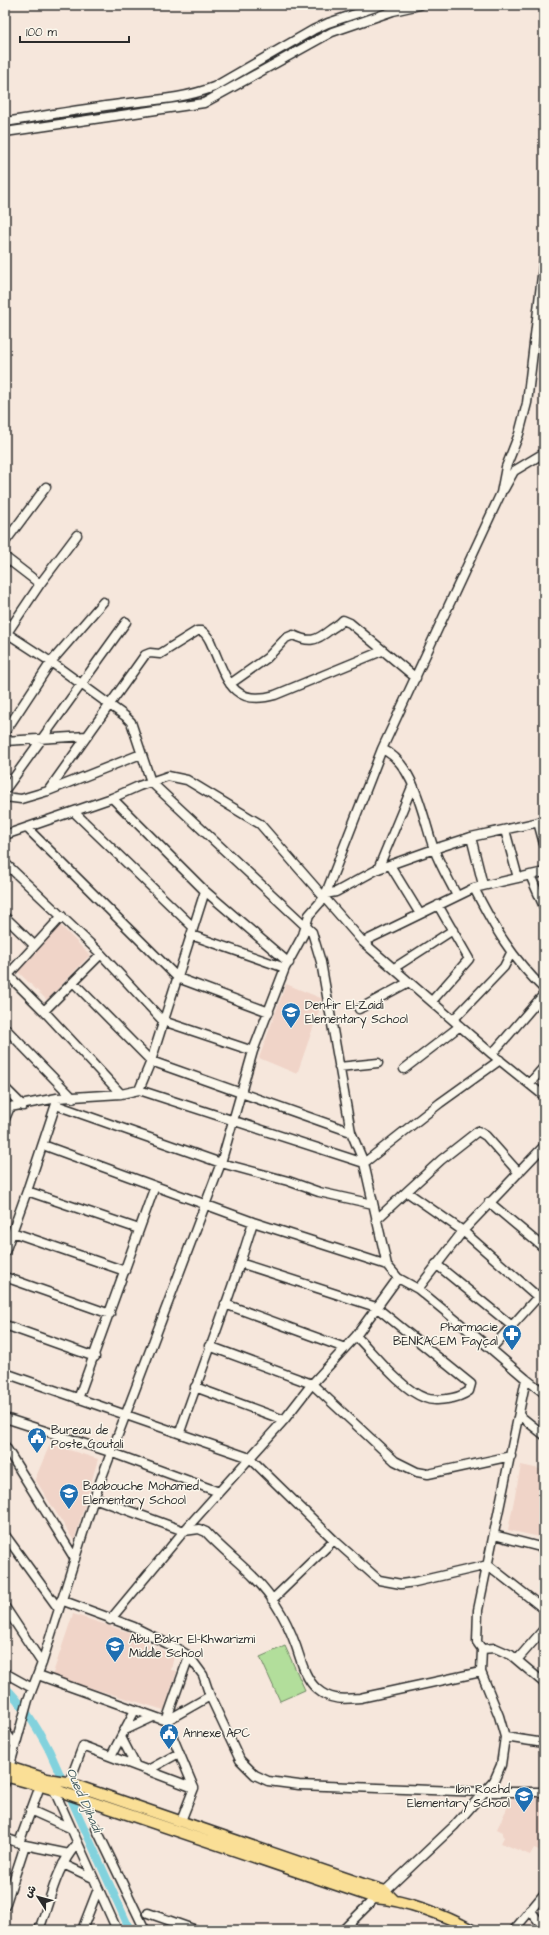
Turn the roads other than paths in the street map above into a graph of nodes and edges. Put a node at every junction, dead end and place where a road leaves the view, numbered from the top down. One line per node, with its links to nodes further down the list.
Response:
1 (382, 5): 3 (street)
2 (420, 5): 4 (street)
3 (5, 122)
4 (5, 132)
5 (544, 259): 8 (street)
6 (544, 453): 8 (street)
7 (46, 487): 10 (street)
8 (501, 494): 18 (street)
9 (77, 535): 12 (street)
10 (5, 542)
11 (5, 557): 12 (street)
12 (40, 584): 15 (street)
13 (103, 602): 17 (street)
14 (126, 622): 19 (street)
15 (6, 634): 17 (street)
16 (382, 651): 18 (street); 20 (street); 20 (street)
17 (51, 662): 19 (street); 22 (street)
18 (416, 678): 26 (street)
19 (82, 684): 21 (street); 24 (street)
20 (230, 684): 21 (street)
21 (110, 703): 23 (street); 27 (street)
22 (5, 732)
23 (87, 736): 24 (street); 31 (street)
24 (44, 738): 25 (street); 30 (street)
25 (5, 741)
26 (382, 748): 29 (street); 51 (street)
27 (140, 754): 28 (street); 31 (street)
28 (151, 782): 33 (street); 51 (street); 58 (street)
29 (412, 787): 41 (street); 44 (street)
30 (5, 790)
31 (48, 791): 32 (street)
32 (5, 797)
33 (112, 798): 34 (street); 50 (street)
34 (74, 812): 36 (street); 60 (street)
35 (541, 822): 37 (street); 40 (street)
36 (27, 828): 38 (street); 68 (street)
37 (505, 830): 39 (street); 47 (street)
38 (5, 835)
39 (471, 837): 41 (street); 48 (street)
40 (544, 844)
41 (434, 849): 43 (street); 52 (street)
42 (5, 863): 56 (street)
43 (390, 865): 44 (street); 55 (street)
44 (378, 869): 51 (street)
45 (544, 872): 46 (street)
46 (530, 875): 47 (street); 54 (street)
47 (518, 878): 48 (street)
48 (483, 885): 49 (street)
49 (474, 888): 52 (street); 63 (street)
50 (206, 891): 60 (street); 65 (street)
51 (325, 896): 58 (street); 61 (street)
52 (456, 896): 53 (street)
53 (438, 905): 55 (street); 59 (street)
54 (544, 907)
55 (420, 914): 61 (street)
56 (62, 916): 62 (street); 64 (street)
57 (5, 918): 62 (street)
58 (306, 925): 65 (street); 86 (street)
59 (453, 930): 66 (street); 72 (street)
60 (192, 931): 65 (street); 68 (street)
61 (363, 942): 66 (street)
62 (34, 945): 67 (street)
63 (511, 953): 71 (street); 76 (street)
64 (101, 954): 69 (street); 77 (street)
65 (287, 965): 75 (street)
66 (394, 968): 70 (street)
67 (6, 973): 74 (street)
68 (178, 978): 75 (street); 77 (street)
69 (73, 982): 74 (street); 83 (street)
70 (408, 982): 72 (street); 73 (street)
71 (543, 995): 81 (street)
72 (432, 1001): 76 (street)
73 (359, 1009)
74 (44, 1011): 91 (street)
75 (269, 1012): 80 (street)
76 (453, 1020): 78 (street)
77 (163, 1021): 80 (street); 83 (street)
78 (460, 1026): 81 (street); 87 (street)
79 (5, 1028): 94 (street)
80 (253, 1051): 92 (street)
81 (492, 1054): 82 (street)
82 (500, 1060): 88 (street); 104 (street)
83 (151, 1061): 90 (street); 92 (street)
84 (378, 1063): 86 (street)
85 (544, 1066): 88 (street)
86 (339, 1067): 100 (street)
87 (404, 1069)
88 (529, 1084): 93 (street)
89 (5, 1088): 96 (street)
90 (139, 1090): 91 (street); 99 (street)
91 (121, 1094): 94 (street)
92 (242, 1094): 99 (street); 100 (street)
93 (544, 1096)
94 (73, 1098): 95 (street)
95 (56, 1102): 96 (street); 101 (street); 103 (street)
96 (23, 1106): 97 (street)
97 (7, 1107): 98 (street)
98 (5, 1119)
99 (234, 1121): 103 (street); 104 (street)
100 (351, 1132): 104 (street)
101 (43, 1144): 106 (street); 107 (street)
102 (544, 1146): 105 (street)
103 (221, 1163): 110 (street); 111 (street)
104 (364, 1163): 111 (street)
105 (518, 1173): 108 (street); 109 (street)
106 (155, 1186): 110 (street); 114 (street)
107 (28, 1191): 114 (street); 116 (street)
108 (407, 1192): 112 (street); 115 (street)
109 (489, 1202): 115 (street); 117 (street)
110 (206, 1204): 113 (street); 144 (street)
111 (374, 1204): 112 (street)
112 (376, 1220): 121 (street)
113 (253, 1222): 119 (street); 121 (street)
114 (139, 1229): 122 (street)
115 (463, 1231): 120 (street); 127 (street)
116 (12, 1232): 118 (street); 122 (street)
117 (544, 1248)
118 (5, 1252)
119 (240, 1263): 128 (street); 129 (street)
120 (436, 1264): 125 (street); 132 (street)
121 (387, 1265): 124 (street)
122 (125, 1271): 130 (street)
123 (5, 1277): 130 (street)
124 (398, 1278): 125 (street); 129 (street)
125 (418, 1289): 136 (street)
126 (544, 1290): 127 (street)
127 (538, 1297): 132 (street)
128 (225, 1304): 134 (street); 135 (street)
129 (376, 1307): 133 (street); 133 (street)
130 (110, 1314): 137 (street)
131 (5, 1326): 137 (street)
132 (512, 1326): 136 (street)
133 (356, 1336): 135 (street)
134 (209, 1346): 140 (street); 141 (street)
135 (345, 1348): 140 (street)
136 (492, 1349): 139 (street)
137 (95, 1357): 143 (street)
138 (5, 1373): 143 (street)
139 (526, 1380): 142 (street); 145 (street)
140 (312, 1384): 147 (street); 152 (street)
141 (195, 1387): 147 (street); 148 (street)
142 (544, 1393)
143 (78, 1399): 144 (street)
144 (125, 1415): 148 (street); 151 (street)
145 (519, 1415): 149 (street); 152 (street)
146 (5, 1418): 151 (street)
147 (284, 1420): 153 (street)
148 (180, 1432): 153 (street)
149 (544, 1436)
150 (5, 1446): 161 (street)
151 (110, 1452): 154 (street); 155 (street)
152 (511, 1456): 157 (street)
153 (250, 1458): 154 (street); 159 (street)
154 (219, 1492): 156 (street)
155 (94, 1498): 156 (street); 161 (street)
156 (184, 1531): 163 (street); 167 (street)
157 (494, 1535): 160 (street); 162 (street)
158 (6, 1539): 164 (street)
159 (334, 1540): 162 (street); 163 (street)
160 (544, 1548)
161 (75, 1559): 164 (street)
162 (488, 1565): 166 (street); 169 (street)
163 (272, 1600): 173 (street)
164 (60, 1604): 167 (street); 172 (street)
165 (5, 1607): 172 (street)
166 (544, 1609)
167 (110, 1620): 170 (street)
168 (544, 1629): 171 (street)
169 (482, 1649): 171 (street); 173 (street)
170 (189, 1656): 178 (street); 181 (street)
171 (516, 1660): 176 (street)
172 (42, 1663): 175 (street)
173 (481, 1672): 184 (street)
174 (5, 1673): 177 (street)
175 (38, 1676): 177 (street); 179 (street)
176 (544, 1683)
177 (32, 1688): 186 (street)
178 (210, 1696): 181 (street); 196 (street)
179 (135, 1710): 180 (street); 183 (street)
180 (153, 1716): 181 (street); 183 (street)
181 (166, 1721): 187 (street)
182 (5, 1731): 186 (street)
183 (123, 1733): 188 (street); 189 (street)
184 (505, 1737): 185 (street); 196 (street)
185 (544, 1743)
186 (15, 1745): 191 (street)
187 (179, 1753): 190 (street); 194 (street)
188 (111, 1756): 189 (street); 192 (street)
189 (136, 1766): 190 (street)
190 (148, 1770): 194 (street)
191 (6, 1774): 193 (main road)
192 (67, 1782): 193 (main road); 199 (main road)
193 (44, 1783): 195 (main road); 198 (street)
194 (194, 1788): 199 (street)
195 (56, 1790): 200 (street); 211 (main road)
196 (483, 1792): 197 (street); 209 (street)
197 (544, 1792)
198 (30, 1810): 200 (street); 203 (street)
199 (181, 1821): 209 (main road)
200 (70, 1828): 204 (street)
201 (96, 1828): 220 (street)
202 (5, 1838): 203 (street)
203 (22, 1844): 205 (street); 213 (street)
204 (77, 1844): 205 (street); 207 (street)
205 (68, 1854): 206 (street)
206 (63, 1864): 207 (street); 217 (street)
207 (93, 1878): 208 (street)
208 (98, 1889): 218 (street); 219 (street)
209 (385, 1891): 211 (street); 212 (main road)
210 (544, 1894): 214 (street)
211 (375, 1898): 212 (main road); 222 (street)
212 (393, 1900): 223 (main road)
213 (5, 1906)
214 (530, 1910): 216 (street); 224 (street)
215 (148, 1913): 221 (street)
216 (544, 1928)
217 (39, 1930)
218 (82, 1930)
219 (117, 1930)
220 (145, 1930)
221 (196, 1930)
222 (343, 1930)
223 (472, 1930)
224 (514, 1930)

